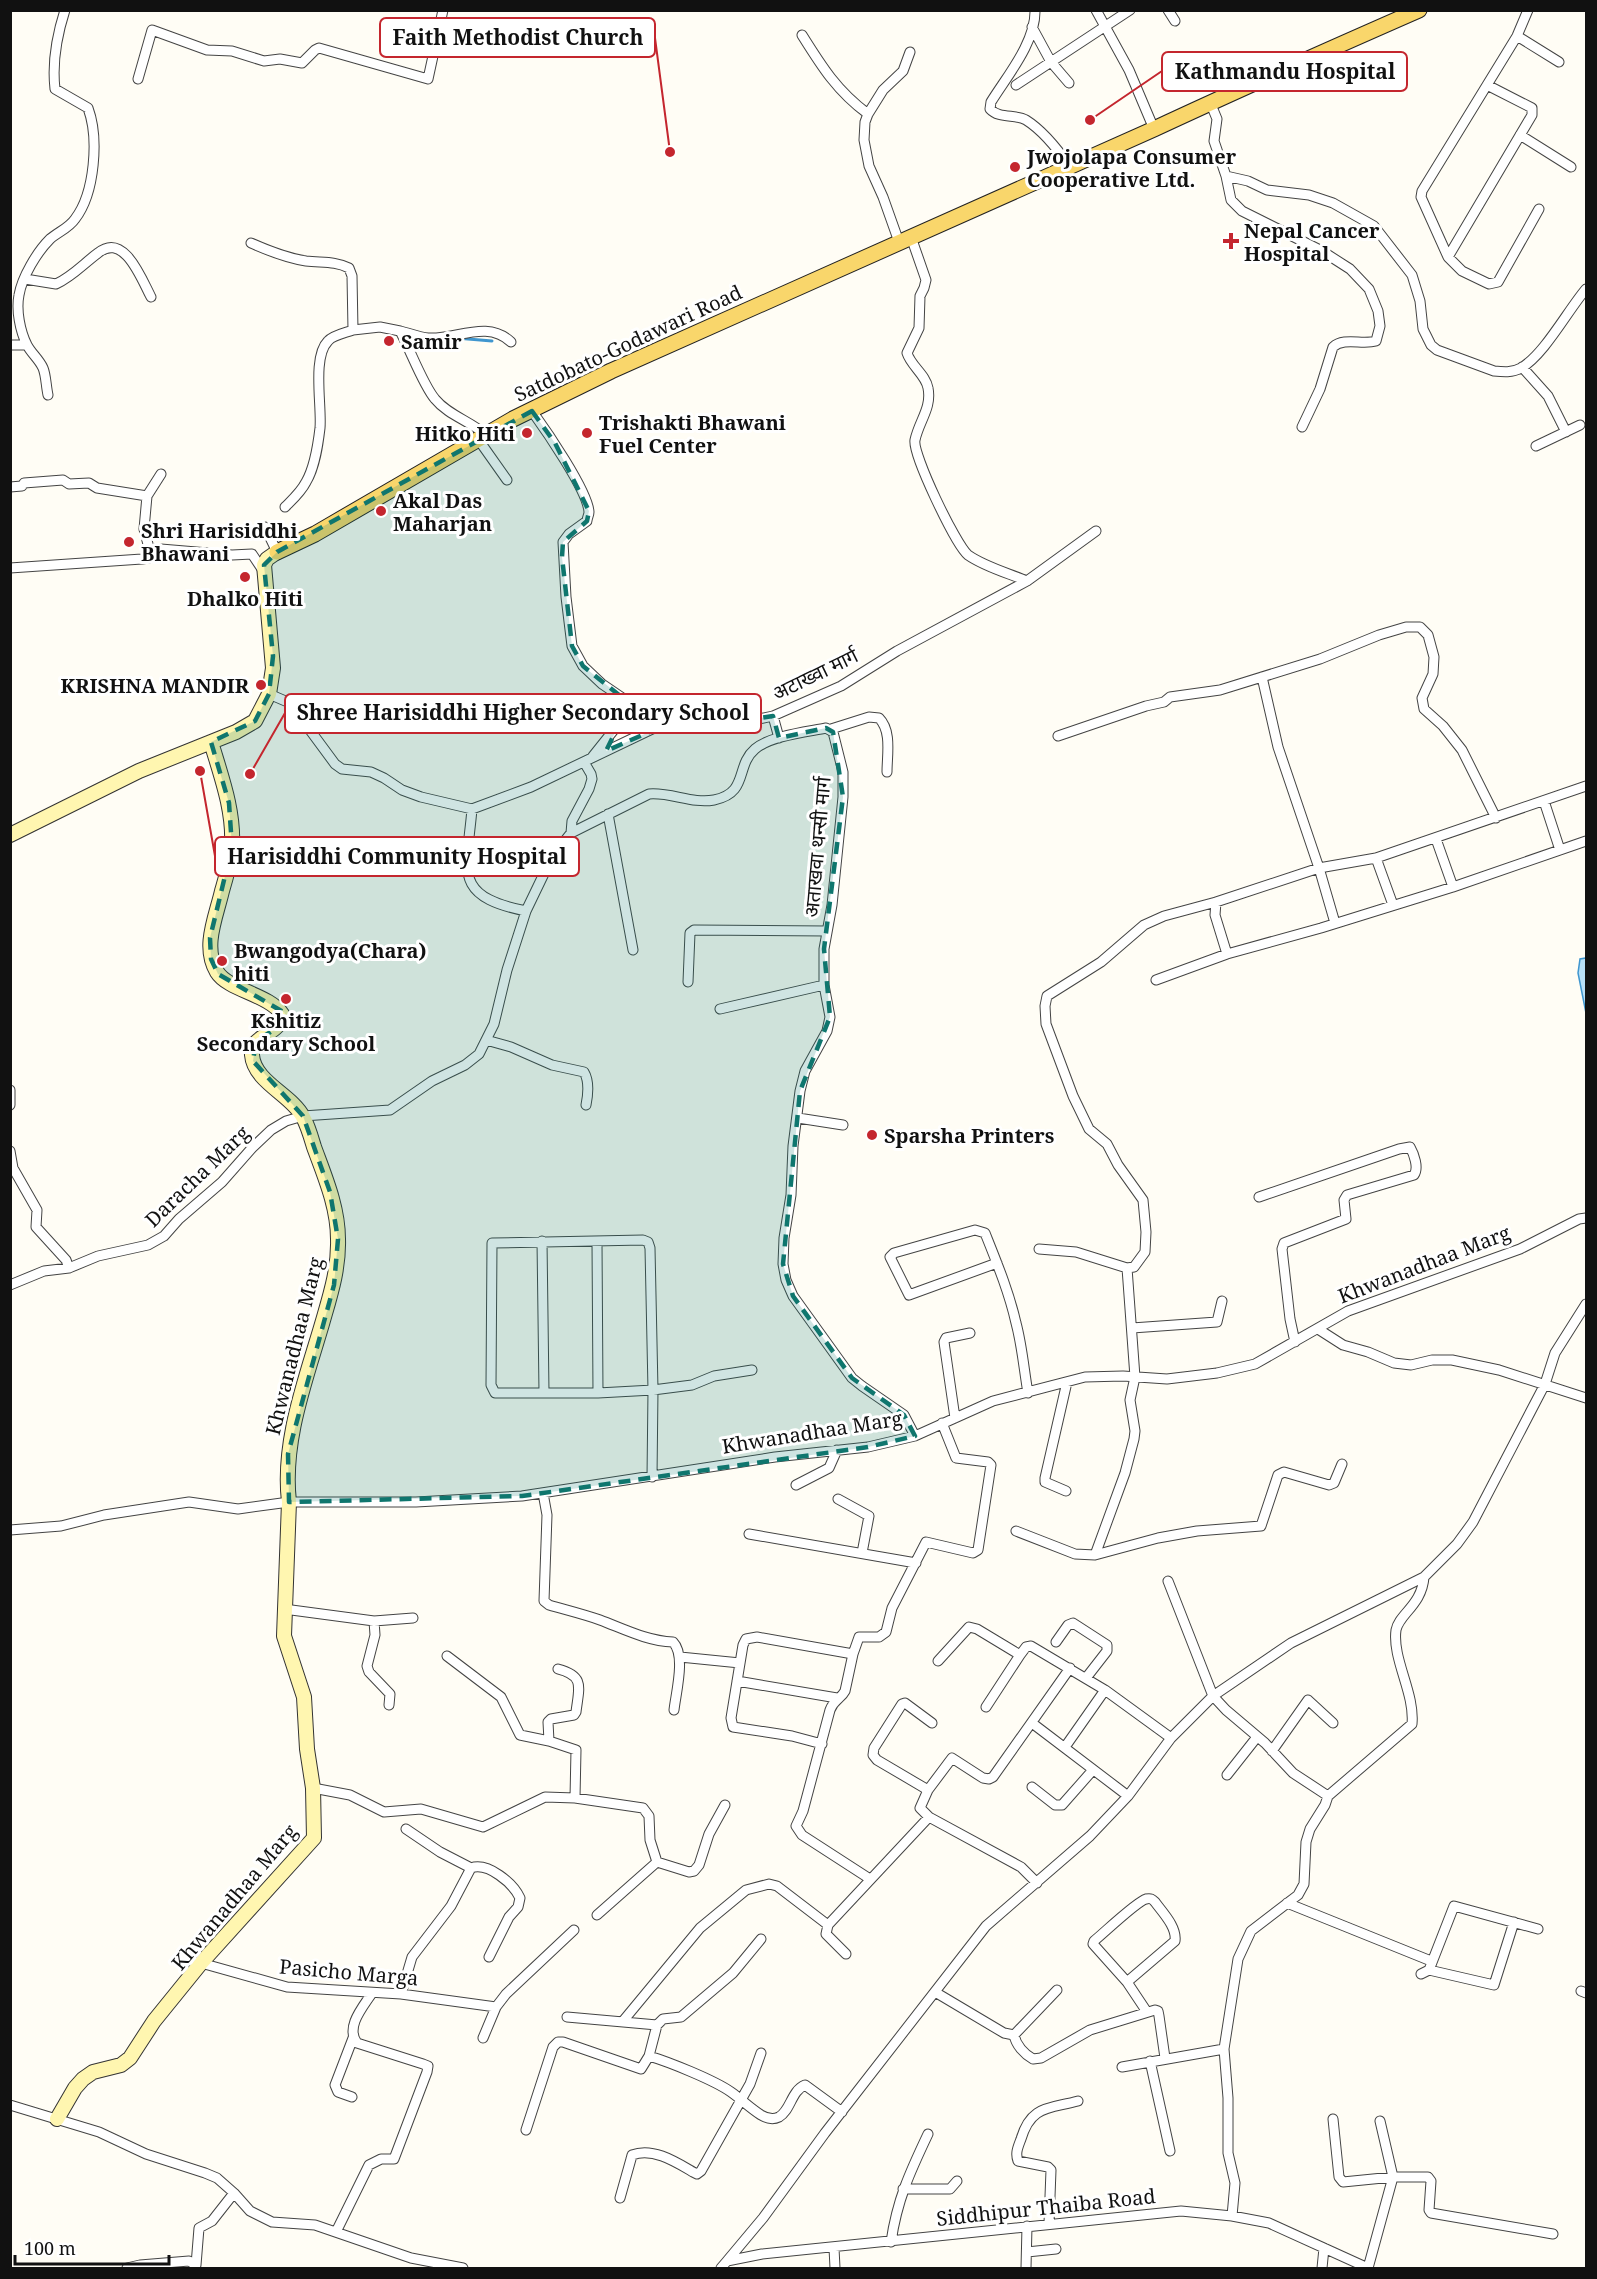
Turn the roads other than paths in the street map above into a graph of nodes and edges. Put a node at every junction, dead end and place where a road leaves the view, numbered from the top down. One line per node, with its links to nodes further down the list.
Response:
1 (65, 10): 32 (street)
2 (443, 10): 17 (street)
3 (1035, 10): 10 (street)
4 (1096, 10): 11 (street)
5 (1130, 10): 11 (street)
6 (1168, 10): 9 (street)
7 (1528, 10): 13 (street)
8 (1417, 11): 21 (main road, Satdobato-Godawari Road)
9 (1175, 21)
10 (1032, 27): 15 (street); 25 (street)
11 (1106, 28): 15 (street); 23 (street)
12 (802, 35): 22 (street)
13 (1517, 36): 16 (street); 20 (street)
14 (910, 52): 22 (street)
15 (1051, 62): 18 (street); 19 (street)
16 (1559, 62)
17 (138, 79)
18 (1069, 83)
19 (1017, 85)
20 (1487, 85): 24 (street); 31 (street)
21 (1210, 102): 23 (main road, Satdobato-Godawari Road); 27 (street)
22 (867, 114): 29 (street)
23 (1154, 129): 25 (main road, Satdobato-Godawari Road)
24 (1520, 135): 26 (street); 31 (street)
25 (1070, 166): 29 (main road, Satdobato-Godawari Road)
26 (1571, 167)
27 (1226, 176): 40 (street); 44 (street)
28 (1539, 209): 31 (street)
29 (905, 239): 42 (main road, Satdobato-Godawari Road); 59 (street)
30 (251, 243): 35 (street)
31 (1448, 257)
32 (25, 279): 34 (street); 39 (street)
33 (1587, 289): 40 (street)
34 (151, 297)
35 (353, 330): 36 (street); 52 (street)
36 (400, 330): 37 (street); 46 (street)
37 (511, 342)
38 (10, 345): 39 (street)
39 (27, 345): 41 (street)
40 (1522, 367): 45 (street)
41 (48, 395)
42 (532, 411): 46 (main road, Satdobato-Godawari Road); 67 (street)
43 (1580, 425): 45 (street)
44 (1302, 428)
45 (1566, 432): 47 (street)
46 (482, 437): 49 (street); 56 (main road, Satdobato-Godawari Road)
47 (1536, 446)
48 (160, 474): 51 (street)
49 (507, 480)
50 (10, 487): 51 (street)
51 (147, 496): 55 (street)
52 (285, 507)
53 (265, 527): 56 (street)
54 (1096, 531): 59 (street, अटाख्वा मार्ग)
55 (149, 548): 57 (street); 58 (street)
56 (277, 552): 58 (street)
57 (10, 568)
58 (264, 573): 61 (street)
59 (1027, 581): 62 (street, अटाख्वा मार्ग)
60 (1262, 677): 64 (street); 73 (street); 80 (street)
61 (269, 694): 66 (street); 71 (street)
62 (773, 716): 65 (street); 67 (street, अटाख्वा मार्ग)
63 (831, 729): 65 (street); 68 (street); 86 (street, अताखवा थन्सी मार्ग)
64 (1058, 736)
65 (779, 738): 72 (street)
66 (211, 742): 75 (street); 97 (street, Khwanadhaa Marg)
67 (588, 760): 71 (street, अटाख्वा मार्ग); 74 (street)
68 (887, 772)
69 (1587, 786): 70 (street)
70 (1544, 801): 73 (street); 78 (street)
71 (472, 809): 84 (street)
72 (608, 814): 74 (street); 87 (street)
73 (1496, 818): 76 (street)
74 (571, 833): 84 (street, Daracha Marg)
75 (10, 835)
76 (1436, 839): 79 (street); 81 (street)
77 (1587, 841): 78 (street)
78 (1560, 850): 81 (street)
79 (1376, 858): 80 (street); 83 (street)
80 (1319, 868): 82 (street); 85 (street)
81 (1453, 887): 83 (street)
82 (1216, 902): 88 (street); 108 (street)
83 (1393, 905): 85 (street)
84 (526, 911): 93 (street, Daracha Marg)
85 (1335, 923): 88 (street)
86 (827, 931): 90 (street); 91 (street, अताखवा थन्सी मार्ग)
87 (633, 950)
88 (1227, 954): 89 (street)
89 (1155, 980)
90 (688, 982)
91 (824, 985): 92 (street); 98 (street, अताखवा थन्सी मार्ग)
92 (720, 1009)
93 (486, 1040): 96 (street); 97 (street, Daracha Marg)
94 (10, 1090): 95 (street)
95 (10, 1105)
96 (586, 1106)
97 (303, 1116): 107 (street, Daracha Marg); 135 (street, Khwanadhaa Marg)
98 (798, 1118): 99 (street); 127 (street, अताखवा थन्सी मार्ग)
99 (843, 1125)
100 (10, 1152): 107 (street)
101 (1259, 1197): 115 (street)
102 (1587, 1218): 113 (street, Khwanadhaa Marg)
103 (542, 1241): 104 (street); 121 (street); 121 (street)
104 (597, 1242): 120 (street); 122 (street)
105 (1039, 1249): 108 (street)
106 (997, 1263): 106 (street); 123 (street)
107 (69, 1268): 109 (street, Daracha Marg)
108 (1127, 1268): 112 (street)
109 (10, 1285)
110 (1222, 1301): 112 (street)
111 (1587, 1304): 119 (street)
112 (1132, 1328): 117 (street)
113 (1318, 1329): 115 (street, Khwanadhaa Marg); 119 (street)
114 (970, 1333): 125 (street)
115 (1295, 1342): 117 (street, Khwanadhaa Marg)
116 (752, 1370): 120 (street)
117 (1135, 1377): 118 (street, Khwanadhaa Marg); 140 (street)
118 (1067, 1382): 123 (street, Khwanadhaa Marg); 132 (street)
119 (1545, 1384): 124 (street); 142 (street)
120 (653, 1390): 122 (street); 130 (street)
121 (544, 1392): 122 (street)
122 (598, 1393)
123 (1028, 1393): 125 (street, Khwanadhaa Marg)
124 (1587, 1398)
125 (955, 1418): 126 (street, Khwanadhaa Marg)
126 (942, 1423): 127 (street, Khwanadhaa Marg); 141 (street)
127 (915, 1436): 128 (street, Khwanadhaa Marg)
128 (837, 1450): 130 (street, Khwanadhaa Marg); 131 (street)
129 (1342, 1464): 140 (street)
130 (652, 1477): 133 (street, Khwanadhaa Marg)
131 (796, 1485)
132 (1066, 1491)
133 (543, 1493): 135 (street, Khwanadhaa Marg); 151 (street)
134 (838, 1499): 139 (street)
135 (289, 1502): 136 (street); 144 (street, Khwanadhaa Marg)
136 (10, 1530)
137 (1016, 1531): 140 (street)
138 (749, 1534): 139 (street)
139 (861, 1553): 141 (street)
140 (1095, 1555)
141 (916, 1563): 148 (street)
142 (1424, 1577): 159 (street); 179 (street)
143 (1168, 1581): 159 (street)
144 (284, 1609): 146 (street); 176 (street, Khwanadhaa Marg)
145 (413, 1618): 146 (street)
146 (374, 1621): 161 (street)
147 (1056, 1642): 156 (street)
148 (853, 1654): 153 (street); 160 (street)
149 (1020, 1655): 152 (street); 154 (street); 162 (street)
150 (447, 1656): 169 (street)
151 (680, 1657): 153 (street); 163 (street)
152 (938, 1661)
153 (740, 1663): 157 (street)
154 (1070, 1668): 156 (street); 165 (street)
155 (558, 1669): 169 (street)
156 (1086, 1678): 158 (street)
157 (737, 1681): 160 (street); 170 (street)
158 (1105, 1690): 168 (street); 171 (street)
159 (1213, 1696): 167 (street); 168 (street)
160 (837, 1698): 170 (street)
161 (389, 1705)
162 (986, 1707)
163 (674, 1710)
164 (933, 1723): 177 (street)
165 (1032, 1723): 171 (street); 177 (street)
166 (1333, 1723): 172 (street)
167 (1257, 1737): 172 (street); 174 (street)
168 (1171, 1738): 178 (street)
169 (549, 1741): 180 (street)
170 (822, 1744): 186 (street)
171 (1065, 1747): 173 (street)
172 (1272, 1751): 179 (street)
173 (1092, 1771): 175 (street); 178 (street)
174 (1227, 1775)
175 (1032, 1787)
176 (313, 1788): 180 (street); 197 (street, Khwanadhaa Marg)
177 (928, 1790): 182 (street)
178 (1128, 1796): 187 (street)
179 (1328, 1796): 188 (street)
180 (575, 1798): 184 (street)
181 (725, 1805): 184 (street)
182 (929, 1817): 186 (street); 187 (street)
183 (406, 1829): 185 (street)
184 (657, 1862): 189 (street)
185 (471, 1868): 196 (street); 203 (street)
186 (870, 1879): 191 (street)
187 (1037, 1882): 201 (street)
188 (1287, 1903): 198 (street); 212 (street)
189 (597, 1915)
190 (1515, 1922): 192 (street); 198 (street); 198 (street)
191 (828, 1925): 195 (street); 207 (street)
192 (1538, 1929)
193 (574, 1930): 204 (street)
194 (761, 1939): 208 (street)
195 (846, 1954)
196 (489, 1957)
197 (201, 1963): 202 (street, Pasicho Marga); 223 (street, Khwanadhaa Marg)
198 (1427, 1968)
199 (1127, 1983): 199 (street); 205 (street)
200 (1057, 1990): 209 (street)
201 (935, 1992): 209 (street); 222 (street)
202 (372, 1993): 203 (street, Pasicho Marga); 210 (street)
203 (401, 1994): 204 (street, Pasicho Marga)
204 (496, 2007): 211 (street)
205 (1147, 2012): 209 (street); 215 (street)
206 (567, 2017): 207 (street)
207 (623, 2021): 208 (street)
208 (657, 2025): 214 (street)
209 (1014, 2035)
210 (353, 2038): 218 (street); 237 (street)
211 (483, 2038)
212 (1224, 2049): 215 (street); 234 (street)
213 (761, 2053): 219 (street)
214 (649, 2056): 219 (street); 226 (street)
215 (1165, 2058): 216 (street)
216 (1150, 2061): 217 (street); 228 (street)
217 (1122, 2067)
218 (351, 2097)
219 (742, 2100): 222 (street); 233 (street)
220 (1078, 2101): 235 (street)
221 (10, 2105): 223 (street)
222 (842, 2112): 244 (street)
223 (57, 2119): 232 (street)
224 (1333, 2119): 229 (street)
225 (1380, 2121): 229 (street)
226 (526, 2130)
227 (928, 2134): 231 (street)
228 (1170, 2151)
229 (1393, 2177): 238 (street); 251 (street)
230 (957, 2181): 231 (street)
231 (903, 2189): 239 (street)
232 (234, 2193): 237 (street); 245 (street)
233 (620, 2198)
234 (1232, 2216): 235 (street, Siddhipur Thaiba Road); 241 (street, Siddhipur Thaiba Road)
235 (1049, 2223): 236 (street, Siddhipur Thaiba Road)
236 (1027, 2226): 239 (street, Siddhipur Thaiba Road); 243 (street)
237 (336, 2232): 247 (street)
238 (1553, 2234)
239 (891, 2242): 240 (street, Siddhipur Thaiba Road)
240 (834, 2248): 244 (street, Siddhipur Thaiba Road); 248 (street)
241 (1324, 2248): 250 (street); 251 (street, Siddhipur Thaiba Road)
242 (1056, 2249): 243 (street)
243 (1026, 2252): 249 (street)
244 (724, 2265)
245 (196, 2267): 246 (street)
246 (127, 2268)
247 (463, 2268)
248 (835, 2268)
249 (1026, 2268)
250 (1322, 2268)
251 (1368, 2268)

